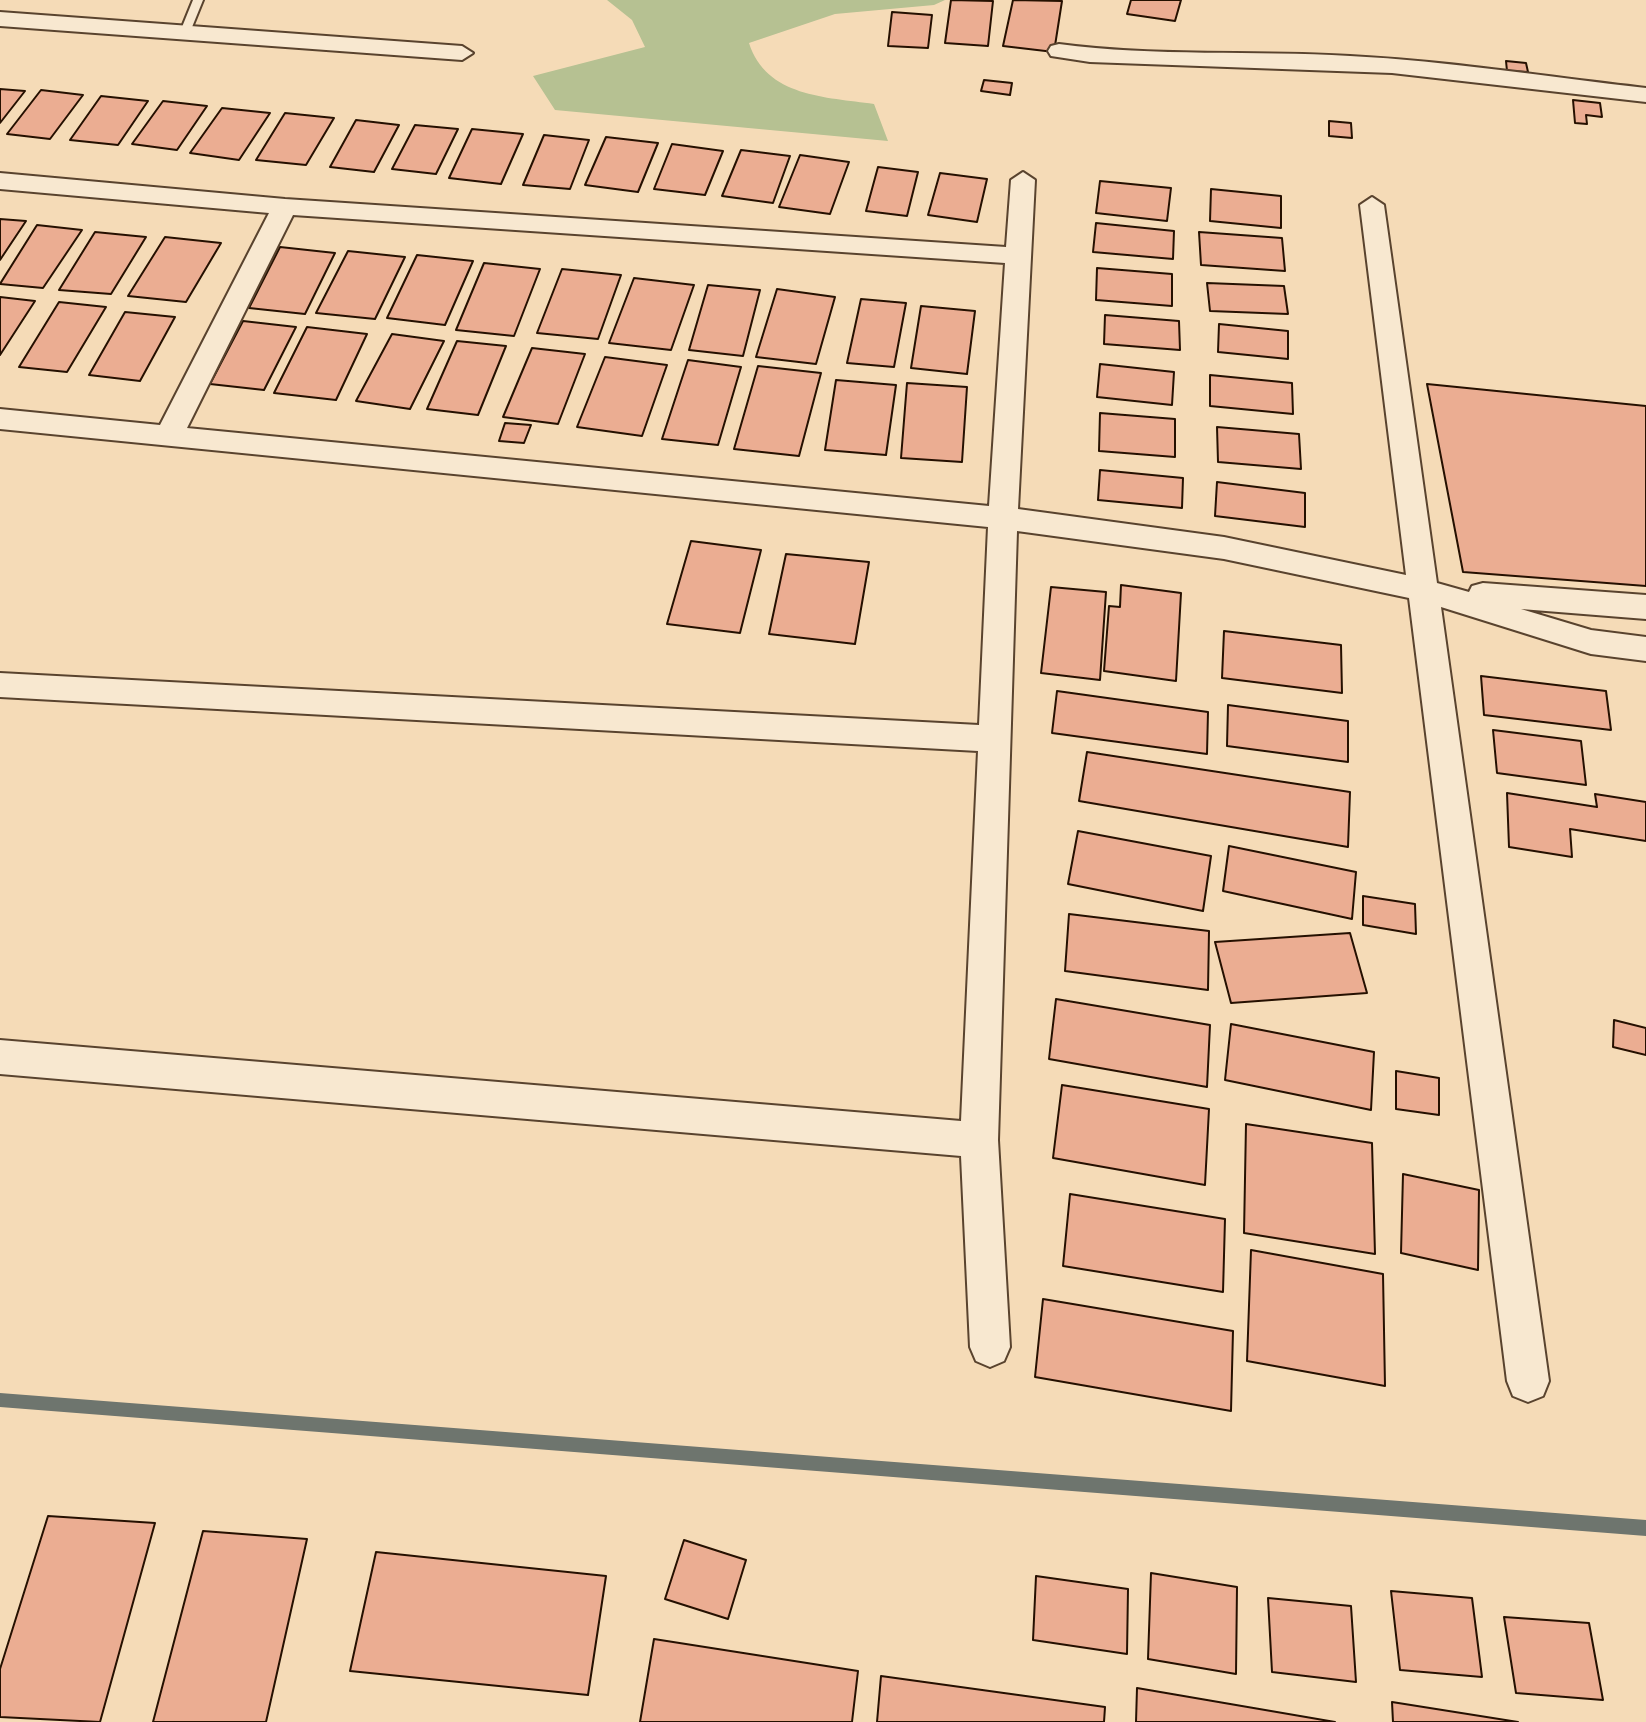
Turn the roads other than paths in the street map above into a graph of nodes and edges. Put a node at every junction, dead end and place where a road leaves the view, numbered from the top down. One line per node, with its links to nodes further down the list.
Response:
1 (198, 0): 3 (lane)
2 (0, 19): 3 (street)
3 (185, 32): 5 (street)
4 (1059, 51): 6 (street)
5 (462, 53)
6 (1646, 95)
7 (1023, 180): 11 (street)
8 (0, 181): 10 (street)
9 (1372, 205): 15 (street)
10 (285, 207): 11 (street); 13 (street)
11 (1018, 256): 14 (street)
12 (0, 419): 13 (street)
13 (168, 437): 14 (street)
14 (1003, 518): 15 (street); 19 (street)
15 (1421, 589): 16 (street); 17 (street); 23 (street)
16 (1646, 607)
17 (1646, 649)
18 (0, 685): 19 (street)
19 (993, 739): 21 (street)
20 (0, 1057): 21 (street)
21 (979, 1140): 22 (street)
22 (990, 1347)
23 (1528, 1381)

